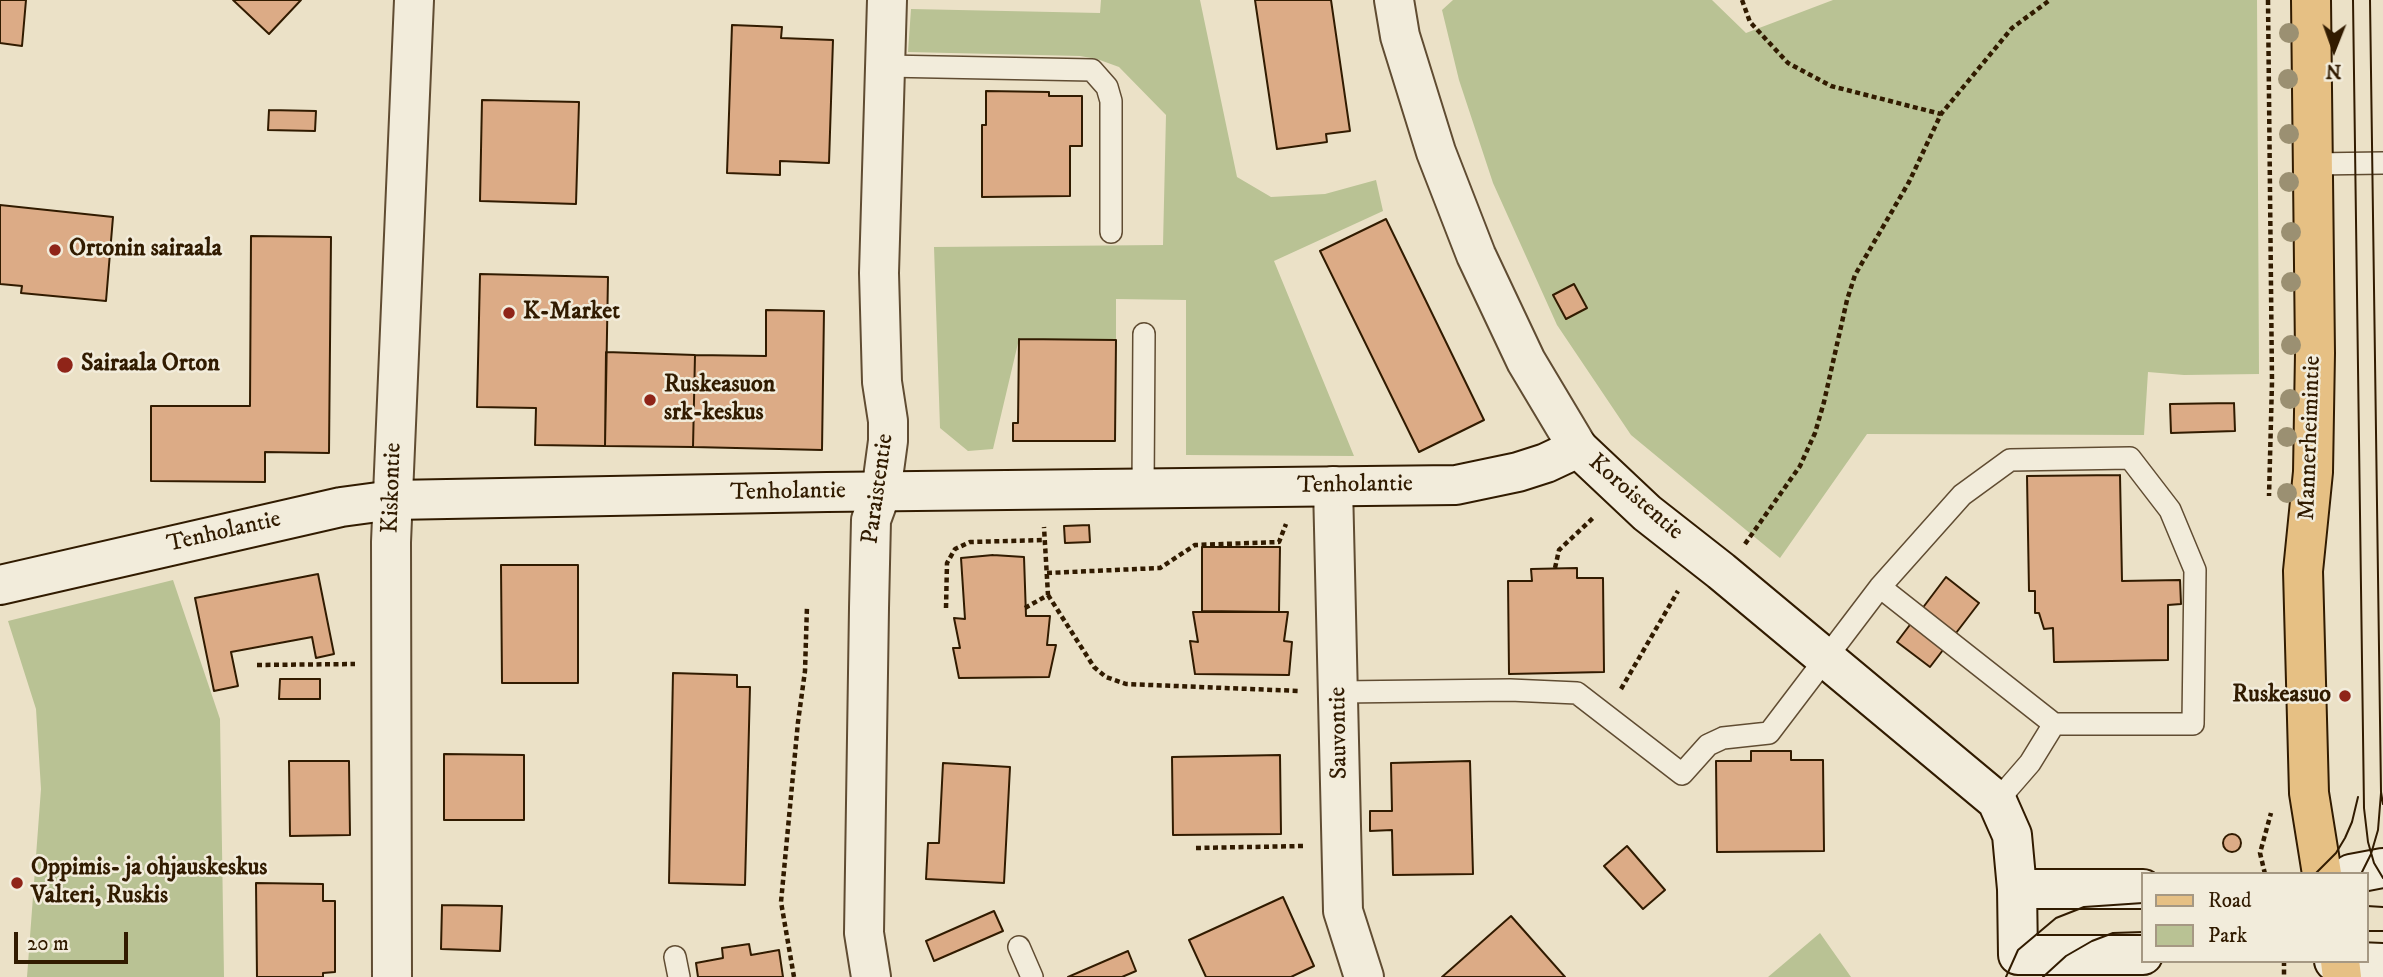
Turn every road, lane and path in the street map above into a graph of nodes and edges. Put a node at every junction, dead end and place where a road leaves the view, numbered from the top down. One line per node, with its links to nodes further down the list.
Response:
1 (414, 0): 18 (street, Kiskontie)
2 (887, 0): 8 (street, Paraistentie)
3 (1394, 0): 14 (street, Koroistentie)
4 (1742, 0): 9 (path)
5 (2050, 0): 9 (path)
6 (2268, 0): 19 (path)
7 (2311, 0): 11 (main road, Mannerheimintie)
8 (886, 66): 12 (lane); 17 (street, Paraistentie)
9 (1941, 114): 23 (path)
10 (2383, 163): 11 (lane)
11 (2314, 164): 46 (main road, Mannerheimintie)
12 (1111, 232)
13 (1144, 334): 16 (lane)
14 (1578, 448): 15 (street, Tenholantie); 34 (street, Koroistentie)
15 (1334, 486): 16 (street, Tenholantie); 38 (street, Sauvontie)
16 (1143, 489): 17 (street, Tenholantie)
17 (881, 493): 18 (street, Tenholantie); 56 (street, Paraistentie)
18 (393, 500): 27 (street, Tenholantie); 36 (street, Kiskontie)
19 (2269, 510)
20 (1593, 518): 25 (path)
21 (1287, 521): 26 (path)
22 (1043, 522): 24 (path)
23 (1753, 535)
24 (1045, 540): 26 (path); 32 (path)
25 (1555, 568)
26 (1047, 573): 30 (path)
27 (0, 585)
28 (1880, 587): 34 (lane); 39 (lane); 39 (lane)
29 (1678, 591): 37 (path)
30 (1048, 595): 33 (path); 38 (path)
31 (807, 606): 55 (path)
32 (946, 608)
33 (1025, 608)
34 (1825, 659): 38 (lane); 40 (street, Koroistentie)
35 (257, 665): 36 (path)
36 (391, 665): 54 (street, Kiskontie)
37 (1621, 689)
38 (1340, 692): 42 (street, Sauvontie)
39 (2054, 724): 40 (lane)
40 (1997, 801): 49 (street, Koroistentie)
41 (2271, 807): 45 (path)
42 (1340, 845): 43 (path); 53 (street, Sauvontie)
43 (1196, 848)
44 (2383, 868): 47 (street)
45 (2265, 872)
46 (2322, 872)
47 (2362, 872)
48 (2142, 888): 49 (street)
49 (2017, 889): 52 (street, Koroistentie)
50 (1019, 947): 57 (lane)
51 (2142, 956): 52 (street, Koroistentie)
52 (2016, 966)
53 (1360, 976)
54 (392, 977)
55 (794, 977)
56 (871, 977)
57 (1032, 977)

